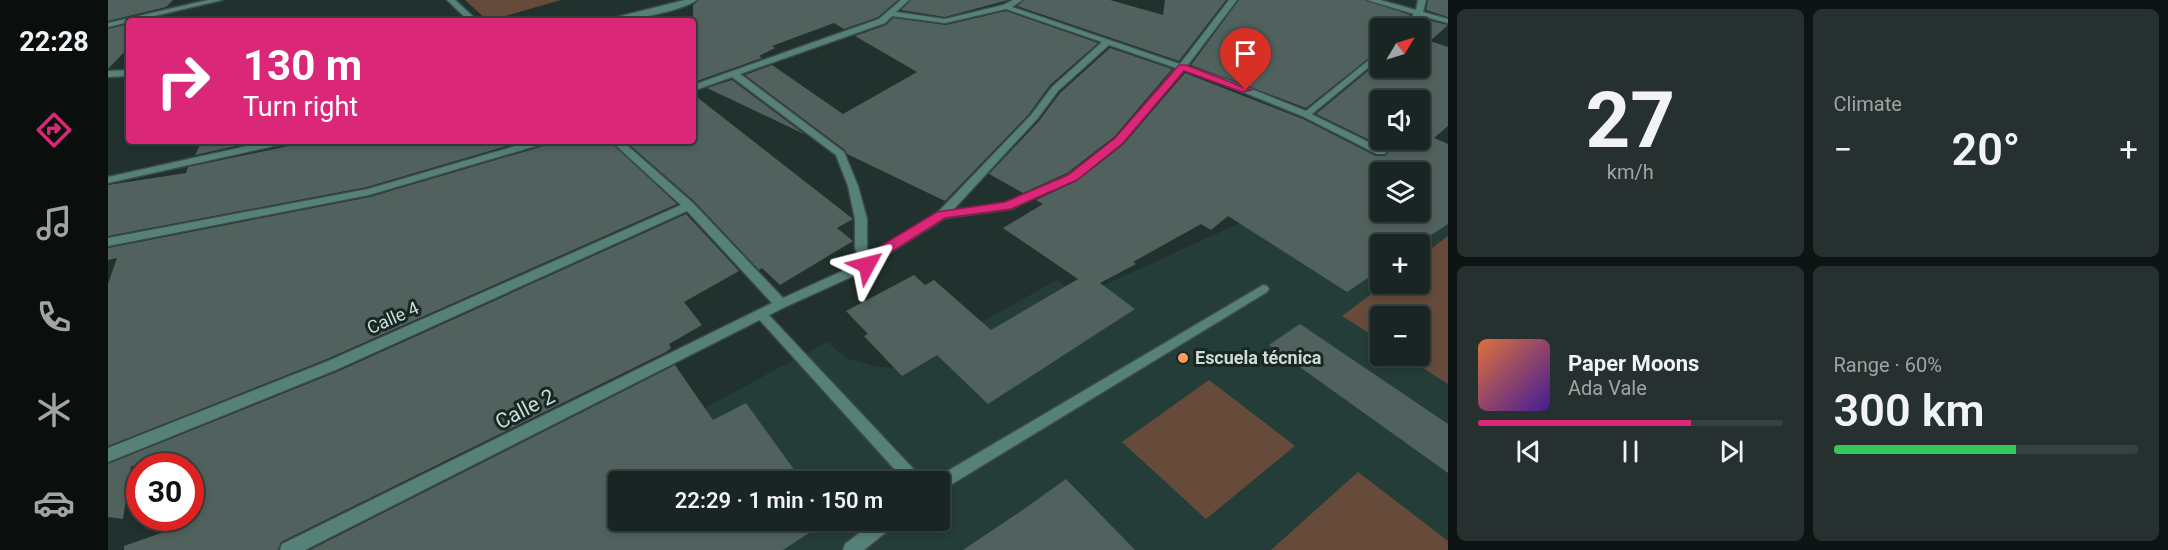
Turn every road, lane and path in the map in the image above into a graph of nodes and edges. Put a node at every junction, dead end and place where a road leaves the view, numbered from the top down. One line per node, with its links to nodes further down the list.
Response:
1 (218, 0): 12 (street)
2 (451, 0): 13 (street)
3 (693, 0): 14 (street)
4 (905, 0): 11 (street)
5 (1018, 0): 9 (street)
6 (1233, 0): 21 (street)
7 (1371, 0): 10 (street)
8 (1422, 0): 10 (street)
9 (1006, 7): 11 (street); 19 (street)
10 (1419, 13): 15 (street); 17 (street)
11 (892, 14): 23 (street)
12 (139, 18)
13 (471, 18)
14 (620, 18)
15 (1415, 18)
16 (126, 21): 18 (street)
17 (1448, 21)
18 (108, 25)
19 (1107, 42): 21 (street); 33 (street)
20 (1370, 62): 26 (street)
21 (1182, 67): 26 (street); 33 (street)
22 (126, 73): 24 (street)
23 (732, 73): 25 (street); 35 (street)
24 (108, 74)
25 (696, 87)
26 (1306, 115): 30 (street)
27 (270, 144): 31 (street)
28 (533, 144): 34 (street)
29 (619, 144): 32 (street)
30 (1381, 152)
31 (108, 180)
32 (689, 206): 37 (street); 39 (street, Calle 4)
33 (942, 215): 35 (street, Calle 2)
34 (108, 242)
35 (867, 265): 37 (street, Calle 2)
36 (1263, 289): 41 (street)
37 (781, 304): 38 (street, Calle 2)
38 (761, 314): 40 (street); 43 (street, Calle 2)
39 (108, 455)
40 (906, 471)
41 (950, 477)
42 (875, 531): 44 (street)
43 (288, 550)
44 (851, 550)

